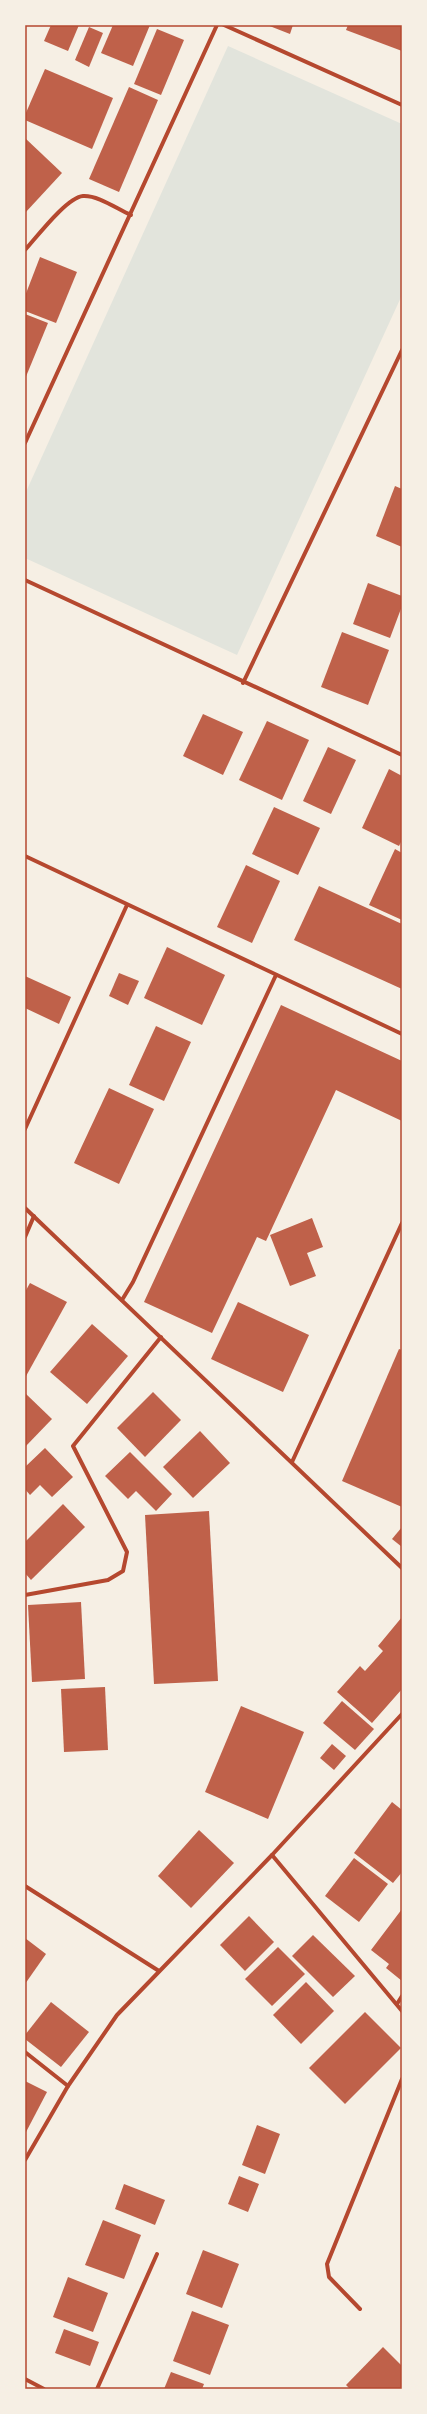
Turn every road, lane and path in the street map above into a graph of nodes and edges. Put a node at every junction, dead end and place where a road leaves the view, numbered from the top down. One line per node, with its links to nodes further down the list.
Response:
1 (217, 25): 4 (street)
2 (224, 25): 3 (street)
3 (402, 105)
4 (131, 215): 5 (street); 7 (street)
5 (25, 250)
6 (402, 350): 9 (street)
7 (25, 443)
8 (25, 580): 9 (street)
9 (243, 683): 10 (street)
10 (402, 755)
11 (25, 856): 12 (street)
12 (127, 905): 13 (street); 15 (street)
13 (276, 975): 14 (street); 20 (street)
14 (402, 1034)
15 (25, 1130)
16 (25, 1208): 17 (street)
17 (34, 1216): 19 (street); 20 (street)
18 (402, 1223): 22 (street)
19 (25, 1238)
20 (122, 1300): 21 (street)
21 (161, 1337): 22 (street); 24 (street)
22 (292, 1462): 23 (street)
23 (402, 1568)
24 (25, 1595)
25 (402, 1714): 26 (street)
26 (272, 1855): 28 (street); 30 (street)
27 (25, 1886): 28 (street)
28 (159, 1971): 34 (street)
29 (402, 1996): 30 (street)
30 (396, 2004): 31 (street)
31 (402, 2011)
32 (25, 2052): 34 (street)
33 (402, 2079): 37 (street)
34 (68, 2086): 35 (street)
35 (25, 2160)
36 (158, 2254): 40 (street)
37 (360, 2309)
38 (25, 2379): 39 (street)
39 (44, 2389)
40 (97, 2389)

